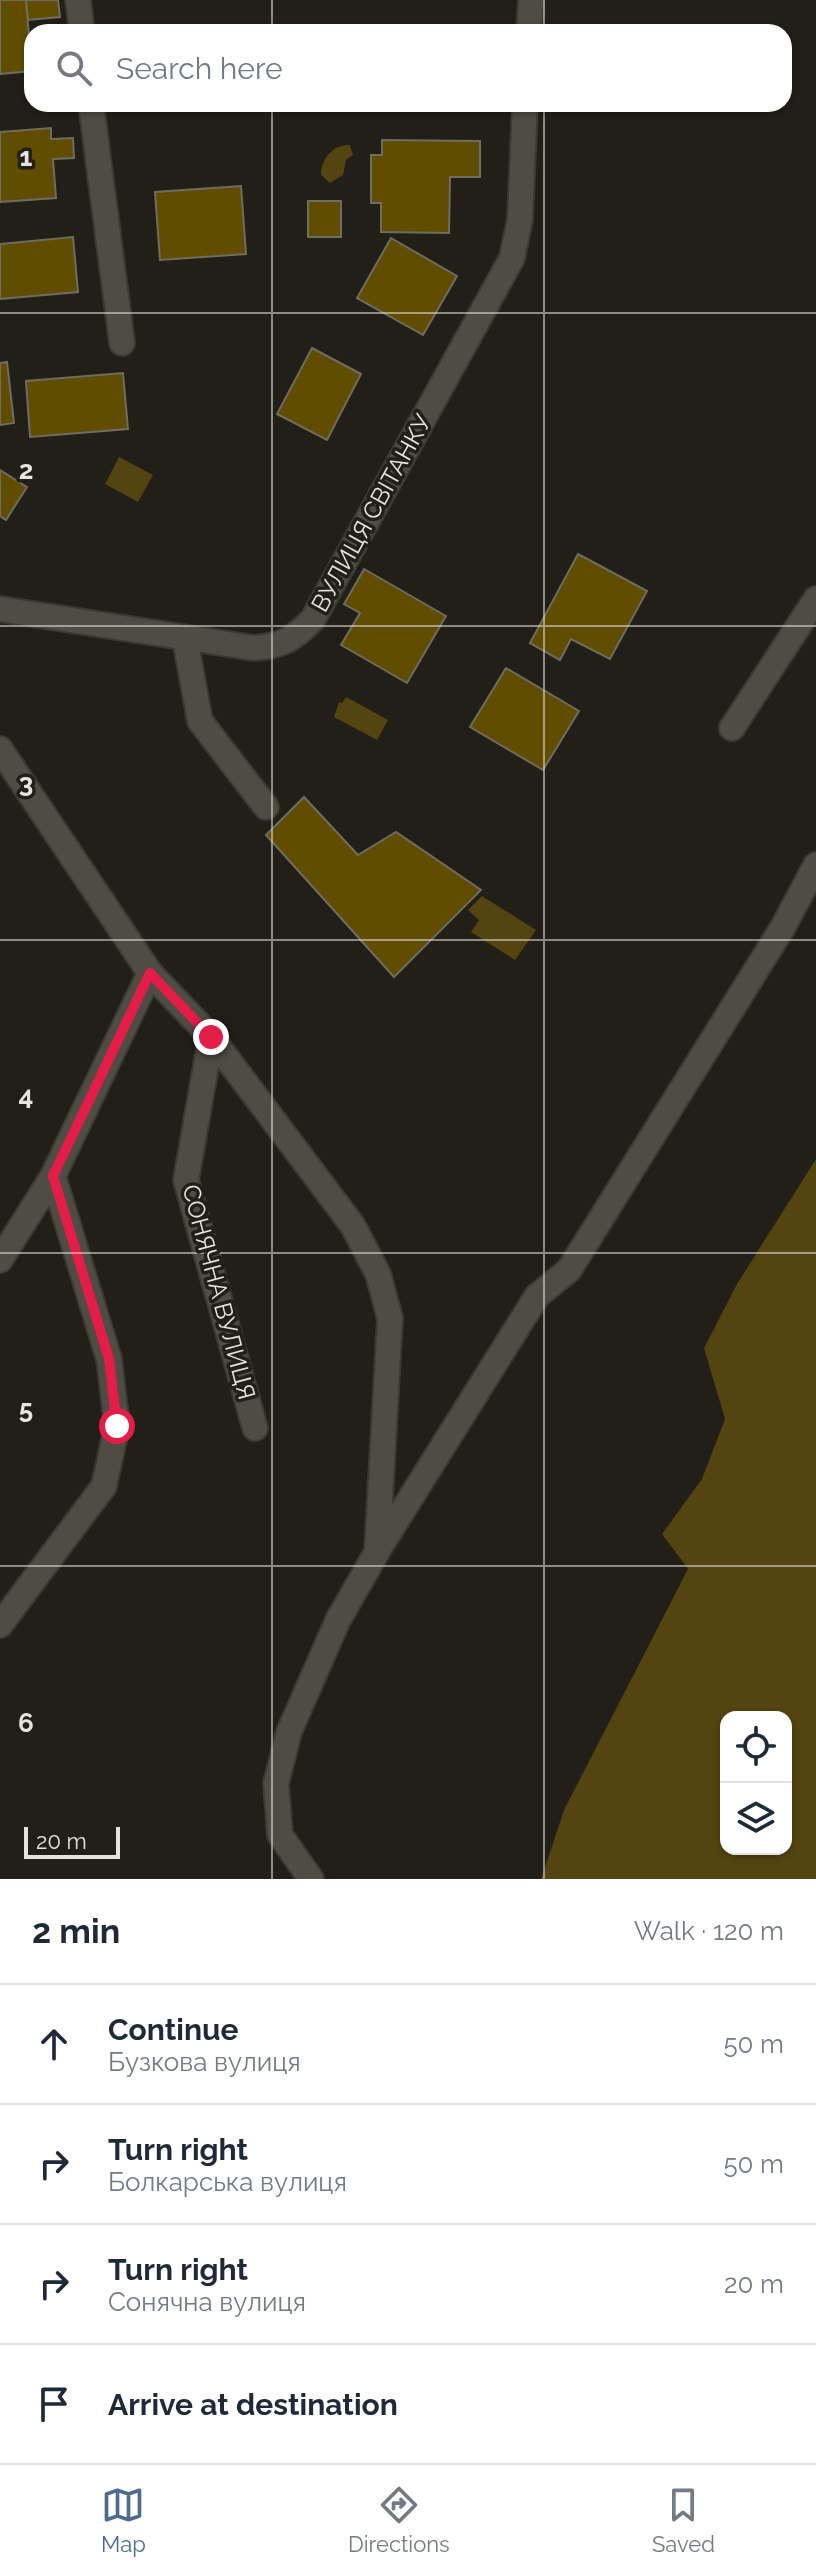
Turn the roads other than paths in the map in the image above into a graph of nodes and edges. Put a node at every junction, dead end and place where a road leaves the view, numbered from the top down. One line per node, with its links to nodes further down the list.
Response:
1 (78, 0): 3 (street)
2 (531, 0): 4 (street)
3 (81, 24)
4 (530, 24)
5 (92, 112): 7 (street)
6 (525, 112): 10 (street, ВУЛИЦЯ СВІТАНКУ)
7 (122, 343)
8 (816, 599): 11 (street)
9 (0, 609): 10 (street, ВУЛИЦЯ СВІТАНКУ)
10 (185, 639): 13 (street)
11 (732, 728)
12 (0, 749): 15 (street)
13 (266, 807)
14 (816, 865): 20 (street)
15 (150, 973): 16 (street); 17 (street)
16 (211, 1037): 19 (street, СОНЯЧНА ВУЛИЦЯ); 20 (street)
17 (53, 1176): 18 (street); 21 (street)
18 (0, 1260)
19 (255, 1428)
20 (377, 1552): 22 (street)
21 (0, 1625)
22 (311, 1879)

